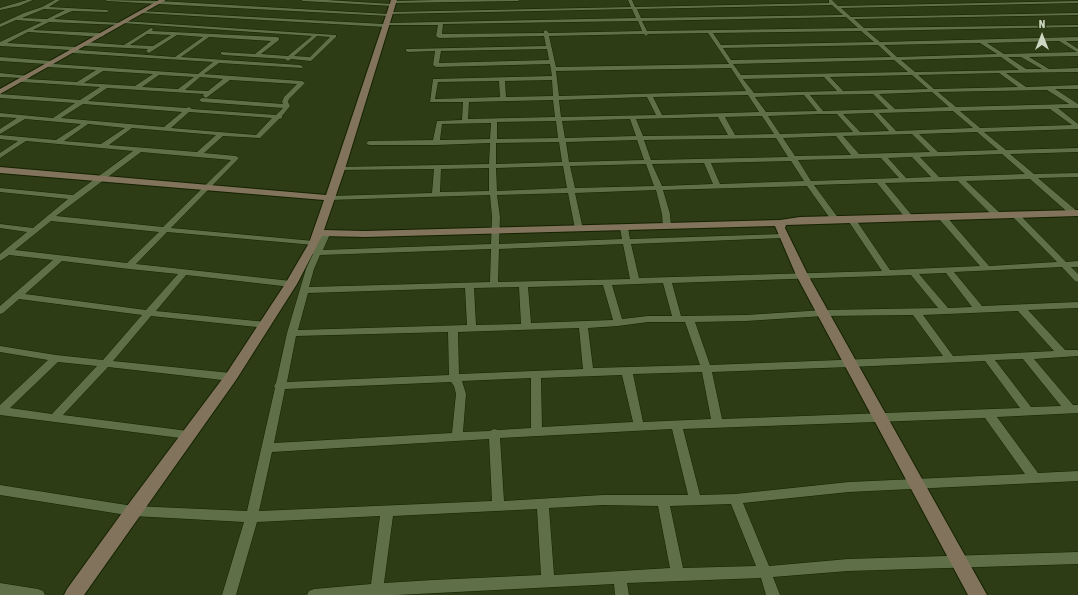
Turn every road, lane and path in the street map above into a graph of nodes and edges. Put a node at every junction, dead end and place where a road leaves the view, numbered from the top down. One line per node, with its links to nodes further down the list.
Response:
1 (31, 0): 36 (street)
2 (58, 0): 32 (street)
3 (107, 0): 14 (street)
4 (238, 0): 27 (street)
5 (303, 0): 15 (street)
6 (497, 0): 7 (street); 18 (street)
7 (518, 0)
8 (630, 0): 39 (street)
9 (676, 0): 35 (street)
10 (730, 0): 31 (street)
11 (769, 0): 28 (street)
12 (920, 0): 30 (street)
13 (993, 0): 23 (street)
14 (126, 1): 19 (street); 41 (street)
15 (325, 1): 42 (street); 48 (street)
16 (444, 1): 17 (street); 48 (street)
17 (460, 1): 18 (street); 43 (street)
18 (485, 1): 45 (street)
19 (160, 2): 25 (street); 46 (street)
20 (1078, 2): 24 (street)
21 (833, 4): 28 (street); 29 (street); 63 (street)
22 (984, 4): 23 (street); 26 (street); 56 (street)
23 (999, 4): 24 (street)
24 (1017, 4): 57 (street)
25 (206, 5): 27 (street); 55 (street)
26 (946, 5): 30 (street); 60 (street)
27 (228, 6): 33 (street)
28 (773, 6): 31 (street); 62 (street)
29 (909, 6): 30 (street); 59 (street)
30 (928, 6)
31 (736, 7): 35 (street); 67 (street)
32 (44, 8): 37 (street); 52 (street)
33 (252, 8): 40 (street); 66 (street)
34 (541, 8): 38 (street); 45 (street); 75 (street)
35 (681, 8): 39 (street); 68 (street)
36 (0, 9)
37 (72, 9): 41 (street); 69 (street)
38 (594, 9): 39 (street); 72 (street)
39 (634, 9): 71 (street)
40 (288, 10): 42 (street); 70 (street)
41 (107, 11): 54 (street)
42 (312, 11): 47 (street)
43 (459, 11): 44 (street); 48 (street)
44 (469, 11): 45 (street); 78 (street)
45 (485, 11)
46 (142, 12): 55 (street); 76 (street)
47 (332, 12): 48 (street); 77 (street)
48 (390, 12): 77 (street); 80 (street); 282 (street)
49 (0, 13): 50 (street)
50 (7, 13)
51 (13, 13): 52 (street)
52 (26, 14): 64 (street)
53 (1078, 14): 57 (street)
54 (100, 15)
55 (190, 15): 58 (street)
56 (1001, 15): 57 (street); 61 (street)
57 (1037, 15): 83 (street)
58 (214, 16): 66 (street); 85 (street)
59 (923, 16): 60 (street); 63 (street); 90 (street)
60 (962, 16): 61 (street)
61 (984, 16): 86 (street)
62 (783, 17): 63 (street); 67 (street); 95 (street)
63 (848, 17): 91 (street)
64 (16, 18): 69 (street); 82 (street)
65 (94, 18): 73 (street)
66 (236, 18): 70 (street)
67 (746, 18): 68 (street); 93 (street)
68 (688, 19): 71 (street); 97 (street)
69 (49, 20): 73 (street); 92 (street)
70 (274, 20): 74 (street)
71 (639, 20): 72 (street); 102 (street)
72 (598, 21): 75 (street)
73 (87, 22): 76 (street)
74 (298, 22): 77 (street); 99 (street)
75 (544, 22): 79 (street); 105 (street)
76 (122, 23): 81 (street); 103 (street)
77 (320, 23)
78 (468, 23): 79 (street); 80 (street)
79 (498, 23): 108 (street)
80 (441, 24): 107 (street)
81 (157, 25): 85 (street); 96 (street)
82 (0, 26)
83 (1058, 26): 84 (street); 87 (street); 113 (street)
84 (1078, 26)
85 (196, 27): 89 (street)
86 (1003, 27): 87 (street); 88 (street)
87 (1027, 27): 115 (street)
88 (987, 28): 90 (street); 119 (street)
89 (219, 29): 99 (street); 106 (street)
90 (942, 29): 91 (street); 100 (street)
91 (863, 30): 95 (street); 124 (street)
92 (26, 31): 103 (street); 121 (street)
93 (755, 31): 94 (street); 98 (street)
94 (785, 31): 95 (street); 110 (street)
95 (799, 31)
96 (146, 32): 101 (street); 126 (street)
97 (696, 32): 98 (street); 102 (street)
98 (710, 32): 129 (street)
99 (284, 33): 104 (street); 114 (street)
100 (948, 33)
101 (176, 34): 106 (street); 131 (street)
102 (646, 34): 105 (street)
103 (100, 35): 123 (street)
104 (316, 35): 141 (street); 145 (street)
105 (547, 35): 109 (street); 134 (street)
106 (208, 36): 111 (street); 157 (street)
107 (455, 36): 108 (street); 138 (street)
108 (498, 36): 109 (street)
109 (509, 36): 133 (street)
110 (789, 36)
111 (243, 38): 114 (street); 146 (street)
112 (954, 38): 120 (street)
113 (1078, 39): 116 (street)
114 (275, 40): 149 (street)
115 (1048, 40): 116 (street); 119 (street)
116 (1060, 40): 140 (street)
117 (793, 41): 128 (street)
118 (981, 41): 119 (street); 120 (street); 153 (street)
119 (1007, 41)
120 (961, 42): 124 (street)
121 (0, 44): 122 (street)
122 (8, 44): 130 (street); 135 (street)
123 (85, 44): 126 (street); 135 (street)
124 (879, 44): 125 (street); 158 (street)
125 (827, 45): 128 (street); 139 (street)
126 (125, 46): 131 (street)
127 (767, 46): 128 (street); 129 (street); 142 (street)
128 (797, 46)
129 (720, 47): 170 (street)
130 (0, 48)
131 (154, 48): 151 (street)
132 (500, 48): 133 (street); 138 (street); 167 (street)
133 (509, 48): 134 (street)
134 (550, 48): 165 (street)
135 (75, 50): 151 (street); 168 (street)
136 (408, 50): 137 (street)
137 (438, 50): 138 (street); 169 (street)
138 (453, 50)
139 (832, 50)
140 (1078, 50)
141 (298, 51): 143 (street); 155 (street)
142 (771, 51)
143 (304, 52)
144 (311, 52): 145 (street)
145 (317, 52): 155 (street)
146 (223, 53): 149 (street); 161 (street)
147 (1066, 54): 148 (street); 150 (street); 166 (street)
148 (1078, 54)
149 (256, 55): 155 (street)
150 (1022, 55): 153 (street); 177 (street)
151 (142, 56): 154 (street)
152 (775, 56): 162 (street)
153 (1002, 56): 156 (street); 183 (street)
154 (151, 57): 157 (street); 180 (street)
155 (290, 57): 172 (street)
156 (949, 57): 158 (street); 186 (street)
157 (176, 58): 161 (street)
158 (896, 58): 160 (street); 188 (street)
159 (0, 59): 168 (street)
160 (825, 60): 163 (street); 171 (street)
161 (211, 61): 164 (street)
162 (779, 61): 163 (street); 170 (street)
163 (796, 61): 173 (street)
164 (218, 62): 172 (street); 192 (street)
165 (552, 62): 167 (street); 175 (street)
166 (1078, 62)
167 (501, 63): 185 (street)
168 (50, 64): 174 (street); 197 (street)
169 (454, 64): 185 (street); 200 (street)
170 (732, 64): 175 (street); 196 (street)
171 (829, 65)
172 (280, 66): 184 (street)
173 (800, 66)
174 (102, 69): 180 (street); 203 (street)
175 (553, 69): 199 (street)
176 (834, 70): 191 (street)
177 (1047, 70): 178 (street); 183 (street)
178 (1071, 70): 179 (street); 189 (street)
179 (1078, 70)
180 (129, 71): 187 (street)
181 (805, 71): 193 (street)
182 (1000, 71): 183 (street); 186 (street); 207 (street)
183 (1025, 71)
184 (294, 72)
185 (485, 72): 200 (street); 201 (street)
186 (969, 72): 188 (street)
187 (158, 73): 192 (street); 206 (street)
188 (914, 74): 191 (street); 209 (street)
189 (1078, 74)
190 (0, 75): 197 (street)
191 (839, 75): 194 (street)
192 (199, 76): 198 (street); 210 (street)
193 (810, 76): 194 (street); 196 (street)
194 (825, 76): 214 (street)
195 (288, 77): 202 (street)
196 (740, 77): 215 (street)
197 (25, 78): 203 (street); 211 (street)
198 (228, 78): 202 (street); 213 (street)
199 (555, 78): 201 (street); 219 (street)
200 (453, 79): 222 (street)
201 (502, 80): 220 (street)
202 (283, 82): 224 (street)
203 (78, 84): 204 (street)
204 (106, 86): 206 (street); 223 (street)
205 (1078, 87): 208 (street)
206 (136, 88): 210 (street)
207 (1024, 88): 208 (street); 209 (street)
208 (1049, 88): 225 (street)
209 (933, 90): 212 (street); 227 (street)
210 (179, 91): 213 (street)
211 (0, 92)
212 (874, 92): 214 (street); 229 (street)
213 (209, 93): 221 (street)
214 (842, 93): 216 (street)
215 (752, 94): 216 (street); 218 (street); 234 (street)
216 (806, 94): 231 (street)
217 (0, 96): 223 (street)
218 (649, 96): 219 (street); 240 (street)
219 (556, 98): 220 (street); 241 (street)
220 (503, 99): 222 (street)
221 (202, 100): 224 (street); 228 (street)
222 (466, 100): 243 (street)
223 (81, 102): 228 (street); 242 (street)
224 (287, 106): 237 (street)
225 (1077, 106): 226 (street)
226 (1052, 107): 227 (street); 247 (street)
227 (956, 109): 229 (street); 249 (street)
228 (188, 110): 237 (street); 248 (street)
229 (894, 111): 230 (street)
230 (875, 112): 232 (street); 251 (street)
231 (822, 113): 232 (street); 234 (street)
232 (839, 113): 253 (street)
233 (0, 115): 236 (street)
234 (764, 115): 235 (street); 257 (street)
235 (721, 116): 240 (street); 256 (street)
236 (24, 117): 242 (street); 250 (street)
237 (277, 117): 238 (street); 254 (street)
238 (285, 118)
239 (633, 118): 240 (street); 241 (street); 259 (street)
240 (660, 118)
241 (559, 119): 244 (street); 261 (street)
242 (54, 120): 245 (street)
243 (465, 121): 244 (street); 265 (street)
244 (494, 121): 263 (street)
245 (86, 123): 246 (street); 262 (street)
246 (131, 126): 248 (street); 266 (street)
247 (1078, 127): 249 (street)
248 (166, 129): 254 (street)
249 (979, 129): 252 (street); 269 (street)
250 (0, 132)
251 (894, 132): 252 (street); 253 (street)
252 (914, 132): 271 (street)
253 (858, 133): 255 (street)
254 (221, 134): 270 (street)
255 (838, 134): 257 (street); 275 (street)
256 (732, 136): 257 (street); 259 (street)
257 (779, 136): 276 (street)
258 (0, 138): 260 (street)
259 (640, 138): 261 (street); 278 (street)
260 (25, 140): 262 (street); 273 (street)
261 (563, 141): 263 (street); 279 (street)
262 (58, 142): 266 (street)
263 (493, 142): 265 (street); 280 (street)
264 (369, 143): 265 (street)
265 (436, 143)
266 (103, 146): 267 (street)
267 (140, 150): 270 (street); 286 (street)
268 (1078, 150): 269 (street)
269 (1005, 152): 271 (street); 285 (street)
270 (199, 154): 293 (street)
271 (936, 154): 272 (street)
272 (914, 155): 274 (street); 289 (street)
273 (0, 156)
274 (883, 156): 275 (street); 288 (street)
275 (857, 157): 276 (street)
276 (793, 158): 277 (street); 291 (street)
277 (707, 161): 278 (street); 292 (street)
278 (648, 162): 279 (street); 294 (street)
279 (566, 164): 280 (street); 296 (street)
280 (492, 166): 281 (street); 297 (street)
281 (438, 168): 282 (street); 298 (street)
282 (340, 169): 300 (street)
283 (0, 170): 286 (street)
284 (1078, 175): 285 (street)
285 (1033, 176): 287 (street); 301 (street)
286 (100, 179): 293 (street); 299 (street)
287 (960, 179): 289 (street); 302 (street)
288 (904, 180): 289 (street); 290 (street)
289 (938, 180)
290 (879, 181): 291 (street); 305 (street)
291 (809, 183): 292 (street); 307 (street)
292 (717, 185): 294 (street)
293 (206, 188): 300 (street); 314 (street)
294 (659, 188): 296 (street); 310 (street)
295 (0, 190): 299 (street)
296 (572, 190): 297 (street); 312 (street)
297 (493, 193): 298 (street); 316 (street)
298 (436, 194): 300 (street)
299 (75, 197): 304 (street)
300 (330, 198): 317 (street)
301 (1077, 214): 303 (street)
302 (998, 216): 303 (street); 306 (street)
303 (1016, 216): 323 (street)
304 (48, 218): 313 (street); 314 (street)
305 (910, 218): 306 (street); 308 (street)
306 (943, 218): 326 (street)
307 (835, 219): 308 (street); 315 (street)
308 (851, 219): 330 (street)
309 (0, 226): 313 (street)
310 (667, 227): 311 (street); 315 (street)
311 (624, 228): 312 (street); 318 (street)
312 (579, 229): 316 (street)
313 (33, 230): 320 (street)
314 (164, 230): 317 (street); 325 (street)
315 (782, 230): 318 (street); 331 (street)
316 (495, 231): 317 (street); 319 (street)
317 (318, 241): 319 (street); 336 (street); 340 (street)
318 (626, 241): 319 (street); 334 (street)
319 (494, 246): 338 (street)
320 (8, 252): 321 (street); 322 (street)
321 (61, 257): 325 (street); 341 (street)
322 (0, 258)
323 (1063, 264): 324 (street); 326 (street); 332 (street)
324 (1078, 264)
325 (130, 266): 329 (street)
326 (987, 268): 327 (street)
327 (948, 270): 328 (street); 344 (street)
328 (913, 272): 330 (street); 345 (street)
329 (183, 273): 336 (street); 348 (street)
330 (888, 273): 331 (street)
331 (802, 275): 333 (street); 349 (street)
332 (1078, 279)
333 (667, 280): 334 (street); 350 (street)
334 (635, 281): 335 (street)
335 (607, 282): 337 (street); 352 (street)
336 (291, 284): 353 (street)
337 (523, 284): 338 (street); 355 (street)
338 (494, 285): 339 (street)
339 (469, 286): 340 (street); 357 (street)
340 (304, 290): 358 (street)
341 (18, 296): 346 (street); 348 (street)
342 (1078, 305): 343 (street)
343 (1020, 307): 344 (street); 361 (street)
344 (979, 308): 345 (street)
345 (945, 310): 347 (street)
346 (0, 311)
347 (916, 312): 349 (street); 365 (street)
348 (148, 313): 353 (street); 366 (street)
349 (824, 313): 351 (street); 367 (street)
350 (677, 318): 351 (street); 352 (street)
351 (689, 319): 368 (street)
352 (618, 323): 354 (street)
353 (266, 325): 372 (street)
354 (583, 325): 355 (street); 369 (street)
355 (526, 326): 357 (street)
356 (453, 328): 357 (street); 358 (street); 373 (street)
357 (472, 328)
358 (292, 334): 374 (street)
359 (0, 349): 364 (street)
360 (1078, 353): 361 (street)
361 (1062, 354): 362 (street)
362 (1025, 355): 363 (street); 375 (street)
363 (987, 357): 365 (street); 377 (street)
364 (56, 358): 366 (street); 376 (street)
365 (950, 359): 367 (street)
366 (105, 364): 372 (street); 379 (street)
367 (850, 364): 368 (street); 380 (street)
368 (706, 369): 370 (street); 381 (street)
369 (588, 372): 370 (street); 371 (street)
370 (627, 372): 383 (street)
371 (536, 375): 373 (street); 384 (street)
372 (231, 377): 386 (street)
373 (454, 378): 374 (street); 387 (street)
374 (279, 386): 388 (street)
375 (1074, 409): 377 (street)
376 (0, 411): 379 (street)
377 (1028, 411): 378 (street)
378 (988, 413): 380 (street); 390 (street)
379 (55, 417): 386 (street)
380 (880, 417): 381 (street); 391 (street)
381 (717, 422): 382 (street)
382 (677, 425): 383 (street); 393 (street)
383 (640, 426): 384 (street)
384 (538, 431): 385 (street)
385 (494, 433): 387 (street); 397 (street)
386 (188, 435): 398 (street)
387 (457, 436): 388 (street)
388 (266, 448): 400 (street)
389 (1078, 476): 390 (street)
390 (1035, 478): 391 (street)
391 (916, 484): 394 (street); 402 (street)
392 (0, 490): 398 (street)
393 (695, 499): 394 (street); 395 (street)
394 (735, 499): 403 (street)
395 (663, 501): 396 (street); 404 (street)
396 (543, 504): 397 (street); 406 (street)
397 (498, 506): 399 (street)
398 (133, 511): 400 (street); 411 (street)
399 (388, 511): 400 (street); 408 (street)
400 (252, 517): 412 (street)
401 (1078, 558): 402 (street)
402 (959, 561): 403 (street); 416 (street)
403 (765, 572): 404 (street); 415 (street)
404 (678, 574): 405 (street)
405 (620, 578): 406 (street); 414 (street)
406 (548, 581): 409 (street)
407 (0, 589): 410 (street)
408 (377, 590): 409 (street); 413 (street)
409 (460, 591)
410 (38, 595)
411 (73, 595)
412 (229, 595)
413 (314, 595)
414 (622, 595)
415 (772, 595)
416 (978, 595)

